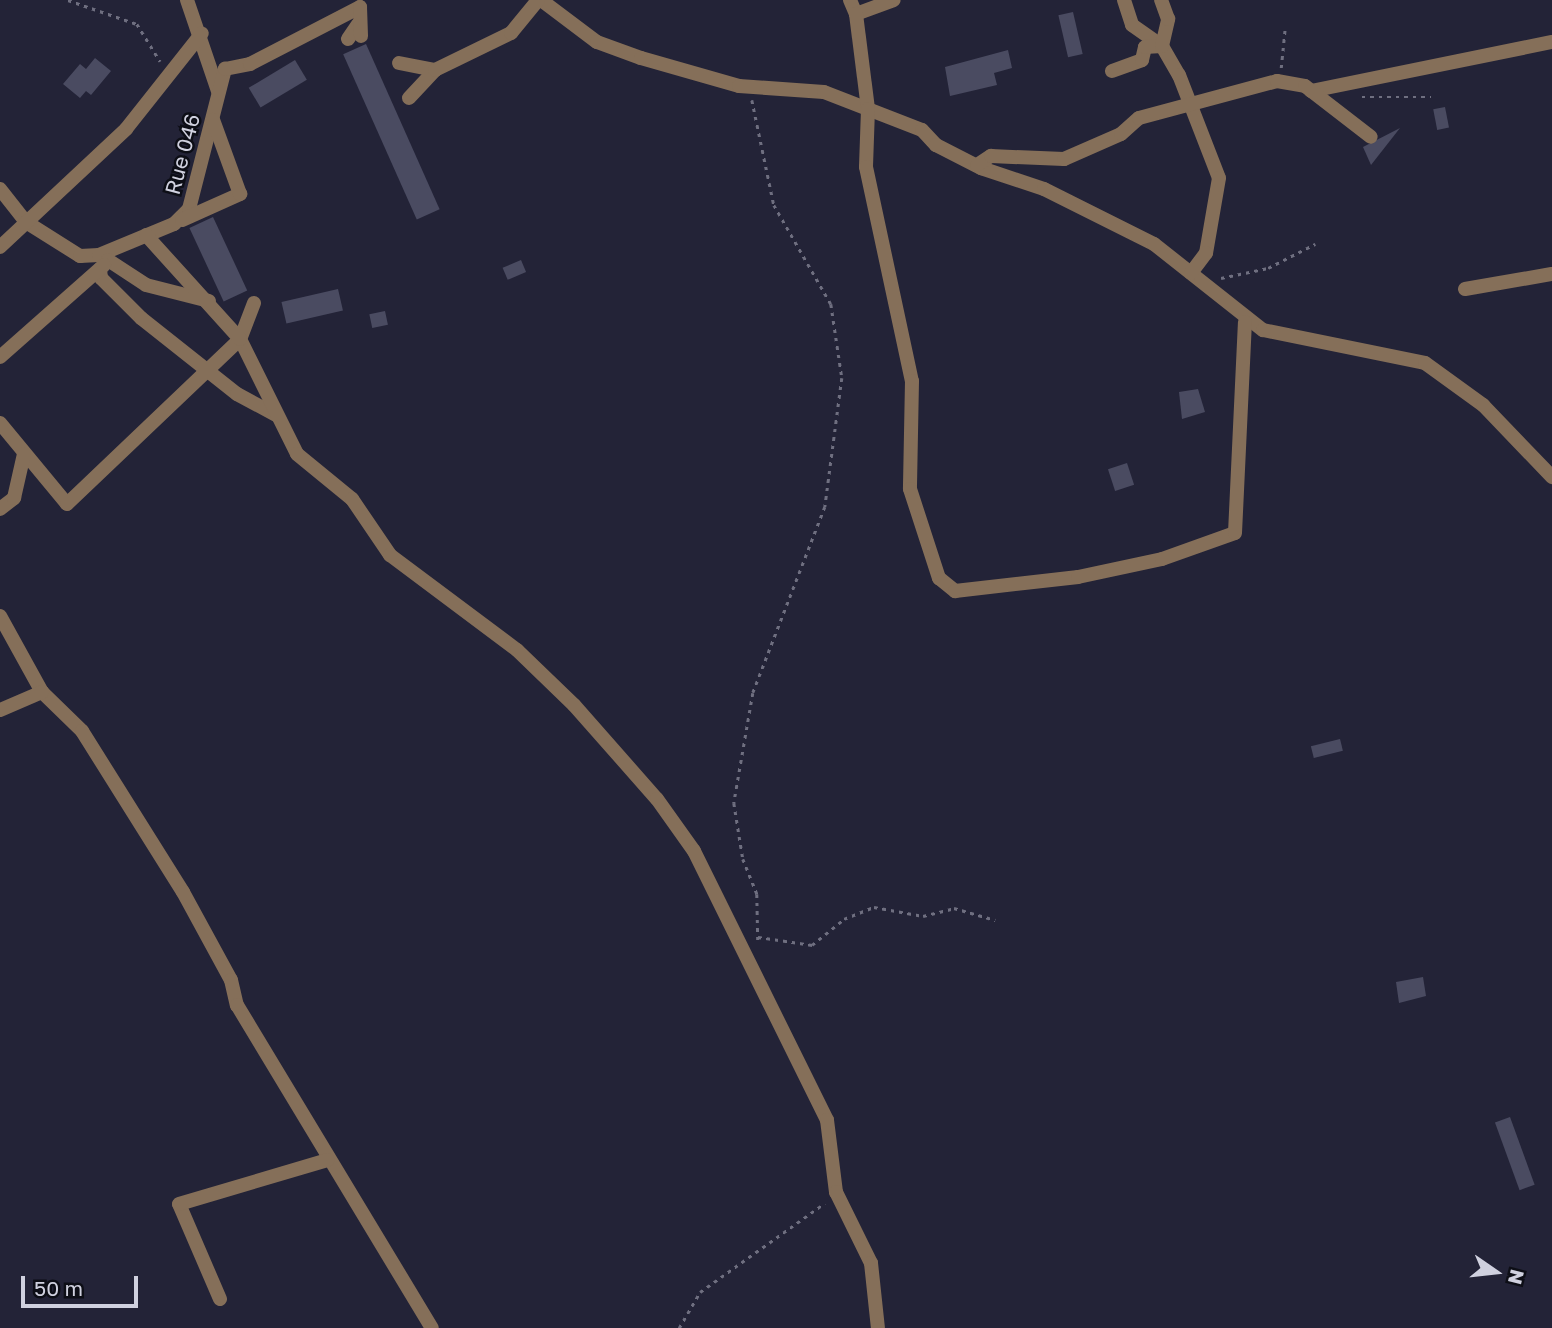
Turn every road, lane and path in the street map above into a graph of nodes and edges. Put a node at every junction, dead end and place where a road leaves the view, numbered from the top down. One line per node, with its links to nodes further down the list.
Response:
1 (68, 0): 17 (path)
2 (187, 0): 10 (street)
3 (539, 0): 15 (street); 19 (street)
4 (894, 0): 8 (street)
5 (1124, 0): 13 (street)
6 (1161, 0): 13 (street)
7 (360, 3): 11 (street); 22 (street)
8 (853, 7): 28 (street)
9 (1285, 28): 18 (path)
10 (202, 33): 17 (street); 22 (street)
11 (355, 33)
12 (1552, 42): 21 (street)
13 (1162, 46): 16 (street); 20 (street)
14 (399, 63): 15 (street)
15 (435, 70): 26 (street)
16 (1112, 71)
17 (169, 80): 33 (street)
18 (1277, 81): 21 (street); 23 (street)
19 (751, 86): 28 (street); 58 (path)
20 (1182, 87): 23 (street); 27 (street)
21 (1311, 90): 30 (street)
22 (218, 92): 29 (street, Rue 046)
23 (1210, 95): 27 (street)
24 (1357, 96): 25 (path)
25 (1431, 97)
26 (409, 98)
27 (1187, 102): 31 (street); 41 (street)
28 (868, 108): 31 (street); 45 (street)
29 (214, 120): 34 (street, Rue 046); 34 (street)
30 (1371, 137)
31 (976, 165): 41 (street)
32 (0, 189): 33 (street, Rue 046)
33 (26, 222): 36 (street, Rue 046); 38 (street)
34 (174, 224): 35 (street, Rue 046)
35 (146, 235): 36 (street, Rue 046); 43 (street)
36 (126, 244): 39 (street)
37 (1315, 244): 41 (path)
38 (0, 247)
39 (104, 264): 43 (street); 47 (street); 48 (street)
40 (1552, 274): 42 (street)
41 (1197, 276): 45 (street)
42 (1465, 289)
43 (209, 301): 46 (street)
44 (254, 303): 46 (street)
45 (1245, 322): 52 (street)
46 (240, 339): 48 (street); 49 (street)
47 (0, 357)
48 (210, 367): 49 (street); 51 (street)
49 (276, 415): 59 (street)
50 (0, 423): 51 (street)
51 (24, 454): 53 (street)
52 (1552, 477)
53 (0, 509)
54 (0, 616): 55 (street)
55 (42, 692): 56 (street); 60 (street)
56 (0, 710)
57 (995, 920): 58 (path)
58 (758, 937): 59 (path)
59 (756, 968): 61 (street)
60 (328, 1160): 62 (street); 63 (street)
61 (836, 1192): 64 (path); 65 (street)
62 (219, 1299)
63 (432, 1328)
64 (679, 1328)
65 (878, 1328)

